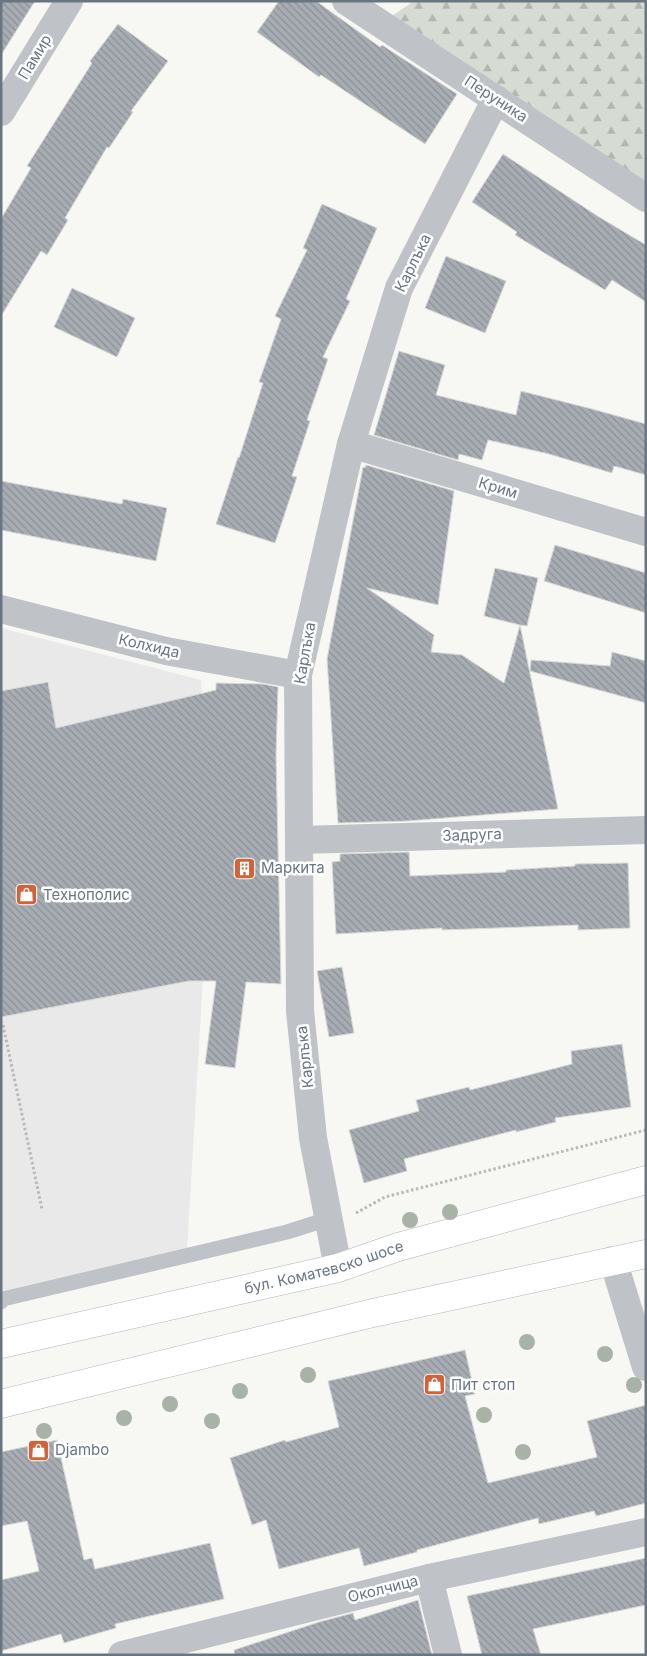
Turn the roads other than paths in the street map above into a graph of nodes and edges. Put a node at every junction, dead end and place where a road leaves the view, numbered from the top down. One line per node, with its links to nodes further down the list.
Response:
1 (68, 1): 4 (street, Памир)
2 (346, 1): 3 (street, Перуника)
3 (496, 99): 5 (street, Перуника); 6 (street, Карлъка)
4 (1, 112)
5 (646, 198)
6 (351, 444): 7 (street, Крим); 9 (street, Карлъка)
7 (646, 532)
8 (1, 609): 9 (street, Колхида)
9 (298, 675): 11 (street, Карлъка)
10 (646, 830): 11 (street, Задруга)
11 (299, 840): 13 (street, Карлъка)
12 (646, 1180): 16 (main road, бул. Коматевско шосе)
13 (328, 1218): 16 (street, Карлъка); 17 (lane)
14 (646, 1254): 15 (main road)
15 (613, 1260): 19 (street); 20 (main road)
16 (338, 1268): 18 (main road, бул. Коматевско шосе)
17 (1, 1302)
18 (1, 1344)
19 (646, 1367)
20 (1, 1404)
21 (646, 1532): 22 (street, Околчица)
22 (429, 1578): 23 (street, Околчица); 24 (street)
23 (122, 1655)
24 (448, 1655)

